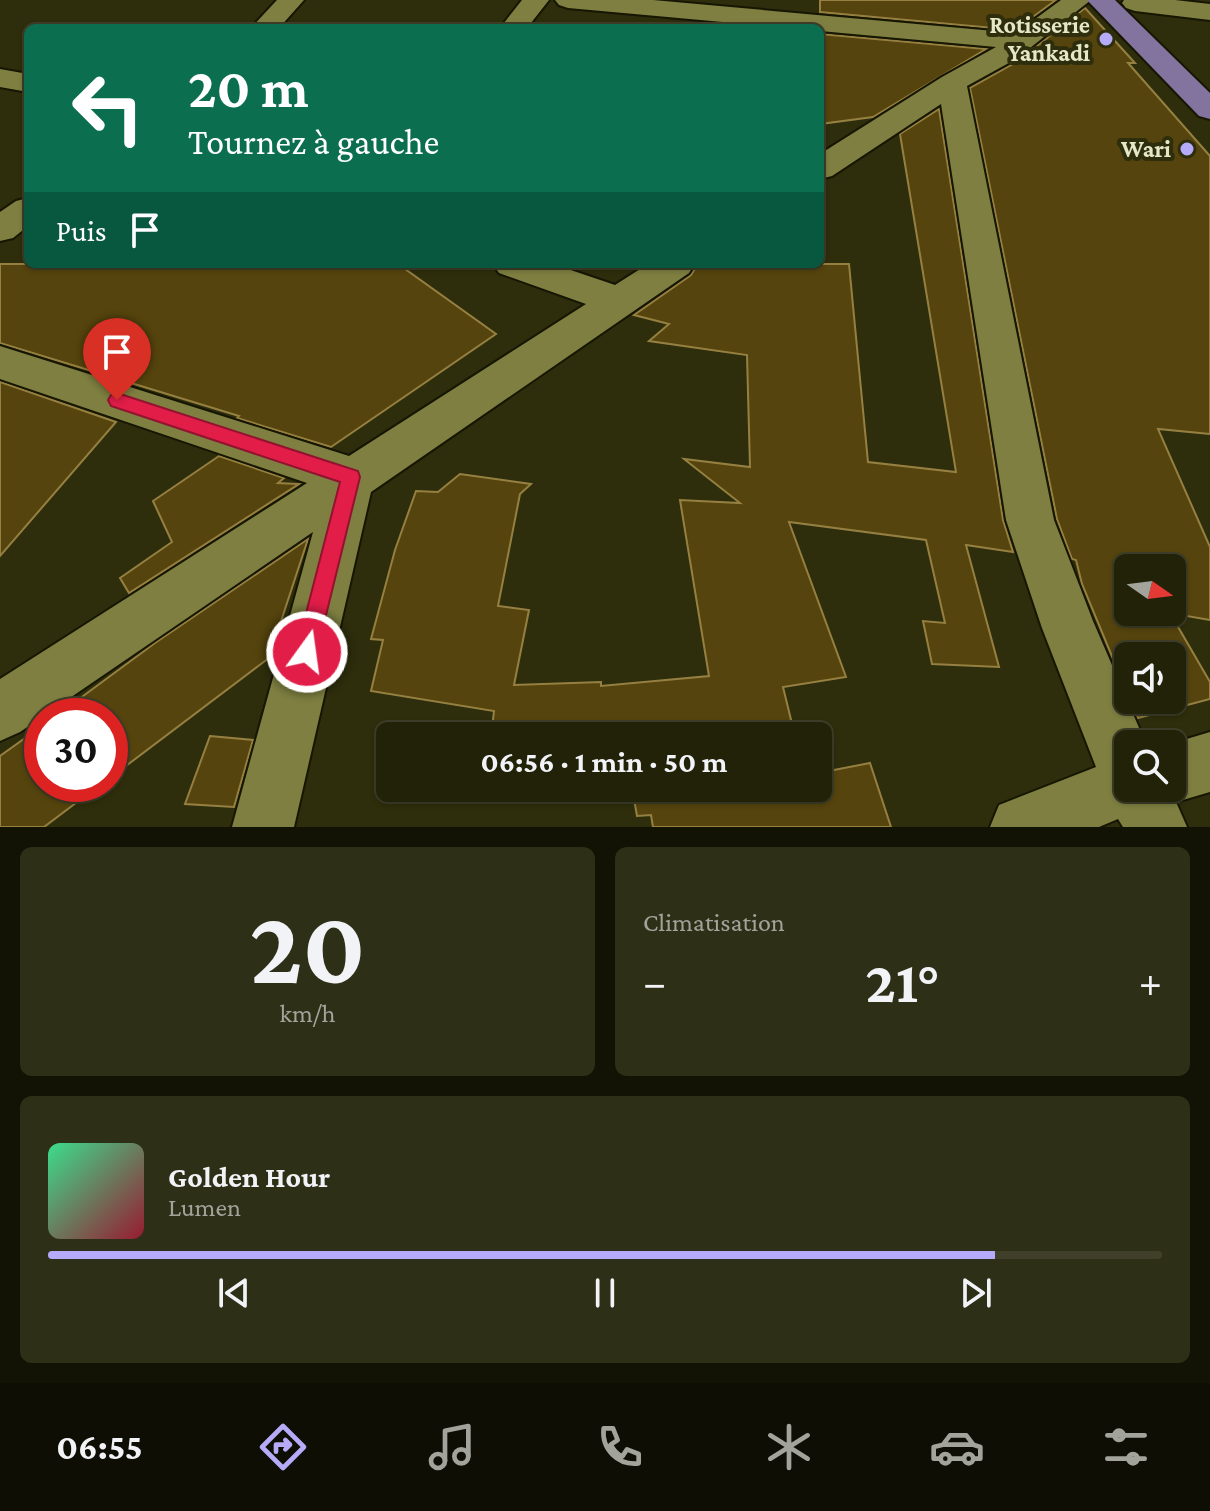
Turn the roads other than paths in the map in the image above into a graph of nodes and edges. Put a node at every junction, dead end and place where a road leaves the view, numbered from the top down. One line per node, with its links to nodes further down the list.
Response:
1 (291, 0): 8 (street)
2 (536, 0): 9 (street)
3 (568, 0): 10 (street)
4 (1078, 0): 10 (street)
5 (1100, 0): 15 (main road)
6 (1133, 2): 7 (street); 11 (main road)
7 (1210, 12)
8 (268, 24)
9 (516, 24)
10 (1018, 41): 14 (street)
11 (1210, 75)
12 (0, 78): 13 (street)
13 (24, 82)
14 (952, 83): 16 (street); 25 (street)
15 (1210, 110)
16 (824, 166)
17 (24, 212): 18 (street)
18 (0, 229)
19 (524, 268): 21 (street)
20 (670, 268): 21 (street)
21 (619, 301): 23 (street)
22 (0, 362): 23 (street)
23 (351, 477): 24 (street); 30 (street)
24 (0, 712)
25 (1114, 738)
26 (1210, 762): 27 (street)
27 (1186, 769)
28 (1114, 790): 31 (street)
29 (1143, 802): 32 (street)
30 (263, 827)
31 (1021, 827)
32 (1156, 827)

